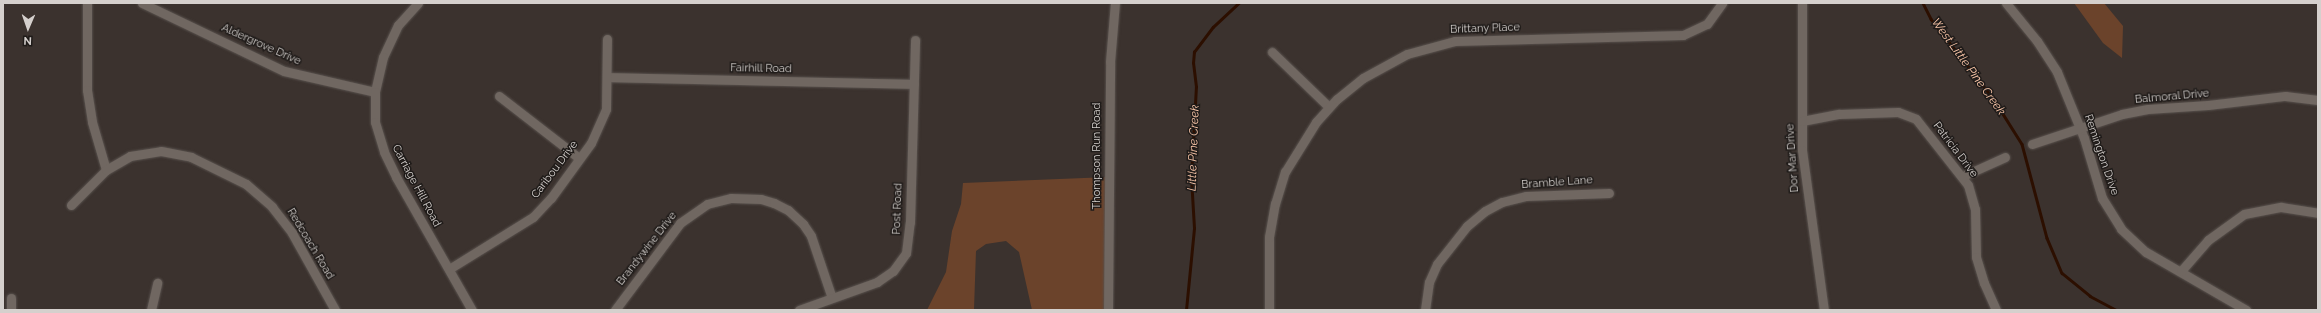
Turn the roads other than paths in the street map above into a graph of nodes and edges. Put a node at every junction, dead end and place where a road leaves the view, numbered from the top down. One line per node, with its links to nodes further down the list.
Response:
1 (87, 3): 22 (street)
2 (142, 3): 13 (street, Aldergrove Drive)
3 (418, 3): 13 (street, Carriage Hill Road)
4 (1115, 3): 38 (street, Thompson Run Road)
5 (1722, 3): 16 (street, Brittany Place)
6 (1802, 3): 17 (street, Dor Mar Drive)
7 (2006, 3): 18 (street, Remington Drive)
8 (607, 39): 11 (street, Caribou Drive)
9 (915, 40): 12 (street, Post Road)
10 (1272, 52): 16 (street)
11 (608, 77): 12 (street, Fairhill Road); 21 (street, Caribou Drive)
12 (914, 84): 31 (street, Post Road)
13 (375, 92): 27 (street, Carriage Hill Road)
14 (499, 96): 21 (street)
15 (2318, 100): 18 (street, Balmoral Drive)
16 (1329, 107): 39 (street, Brittany Place)
17 (1802, 120): 23 (street, Patricia Drive); 41 (street, Dor Mar Drive)
18 (2080, 128): 19 (street, Balmoral Drive); 28 (street, Remington Drive)
19 (2032, 144)
20 (2005, 157): 23 (street)
21 (579, 158): 27 (street, Caribou Drive)
22 (106, 170): 25 (street, Redcoach Road); 34 (street, Redcoach Road)
23 (1963, 176): 42 (street, Patricia Drive)
24 (1609, 193): 40 (street, Bramble Lane)
25 (72, 205)
26 (2318, 213): 28 (street)
27 (449, 269): 35 (street, Carriage Hill Road)
28 (2181, 271): 43 (street, Remington Drive)
29 (157, 283): 33 (street)
30 (11, 298): 32 (street)
31 (832, 298): 36 (street, Brandywine Drive); 37 (street, Post Road)
32 (11, 310)
33 (150, 310)
34 (335, 310)
35 (472, 310)
36 (615, 310)
37 (799, 310)
38 (1108, 310)
39 (1269, 310)
40 (1425, 310)
41 (1824, 310)
42 (1996, 310)
43 (2246, 310)

